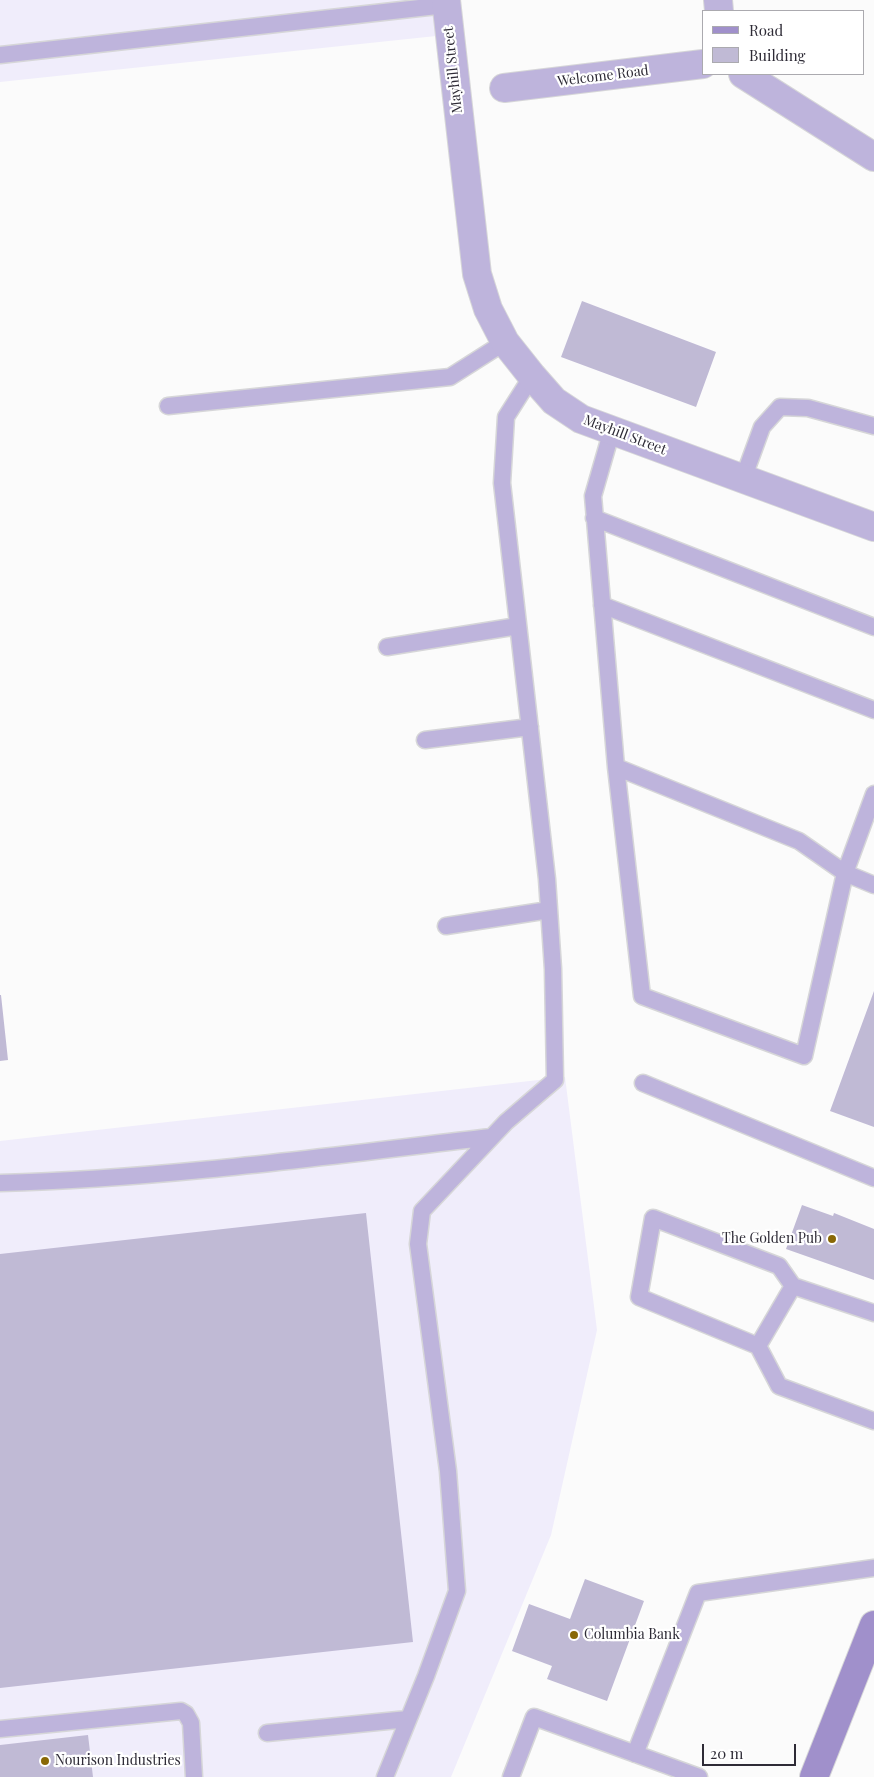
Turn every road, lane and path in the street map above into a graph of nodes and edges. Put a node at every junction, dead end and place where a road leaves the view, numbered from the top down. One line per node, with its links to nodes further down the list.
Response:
1 (446, 2): 2 (lane); 7 (street, Mayhill Street)
2 (0, 55)
3 (702, 64): 5 (street, Welcome Road)
4 (746, 75): 6 (street)
5 (504, 88)
6 (874, 157)
7 (505, 342): 8 (street, Mayhill Street); 9 (lane)
8 (532, 376): 11 (street, Mayhill Street); 16 (lane)
9 (168, 406)
10 (874, 426): 12 (lane)
11 (612, 430): 12 (street, Mayhill Street); 13 (lane)
12 (743, 479): 14 (street, Mayhill Street)
13 (594, 518): 15 (lane); 17 (lane)
14 (874, 527)
15 (602, 605): 19 (lane); 22 (lane)
16 (518, 626): 18 (lane); 20 (lane)
17 (874, 627)
18 (387, 647)
19 (874, 710)
20 (530, 727): 21 (lane); 26 (lane)
21 (425, 740)
22 (616, 767): 24 (lane); 24 (lane)
23 (874, 794): 24 (lane)
24 (845, 873): 25 (lane)
25 (874, 885)
26 (549, 910): 27 (lane); 29 (lane)
27 (446, 926)
28 (643, 1083): 30 (lane)
29 (492, 1137): 31 (lane); 38 (lane)
30 (874, 1178)
31 (0, 1183)
32 (793, 1286): 33 (lane); 34 (lane); 34 (lane)
33 (874, 1313)
34 (758, 1346): 35 (lane)
35 (874, 1421)
36 (874, 1568): 41 (lane)
37 (874, 1625): 46 (main road)
38 (408, 1719): 40 (lane); 43 (lane)
39 (0, 1729): 42 (lane)
40 (268, 1733)
41 (635, 1754): 44 (lane); 45 (lane)
42 (194, 1777)
43 (384, 1777)
44 (511, 1777)
45 (699, 1777)
46 (814, 1777)

